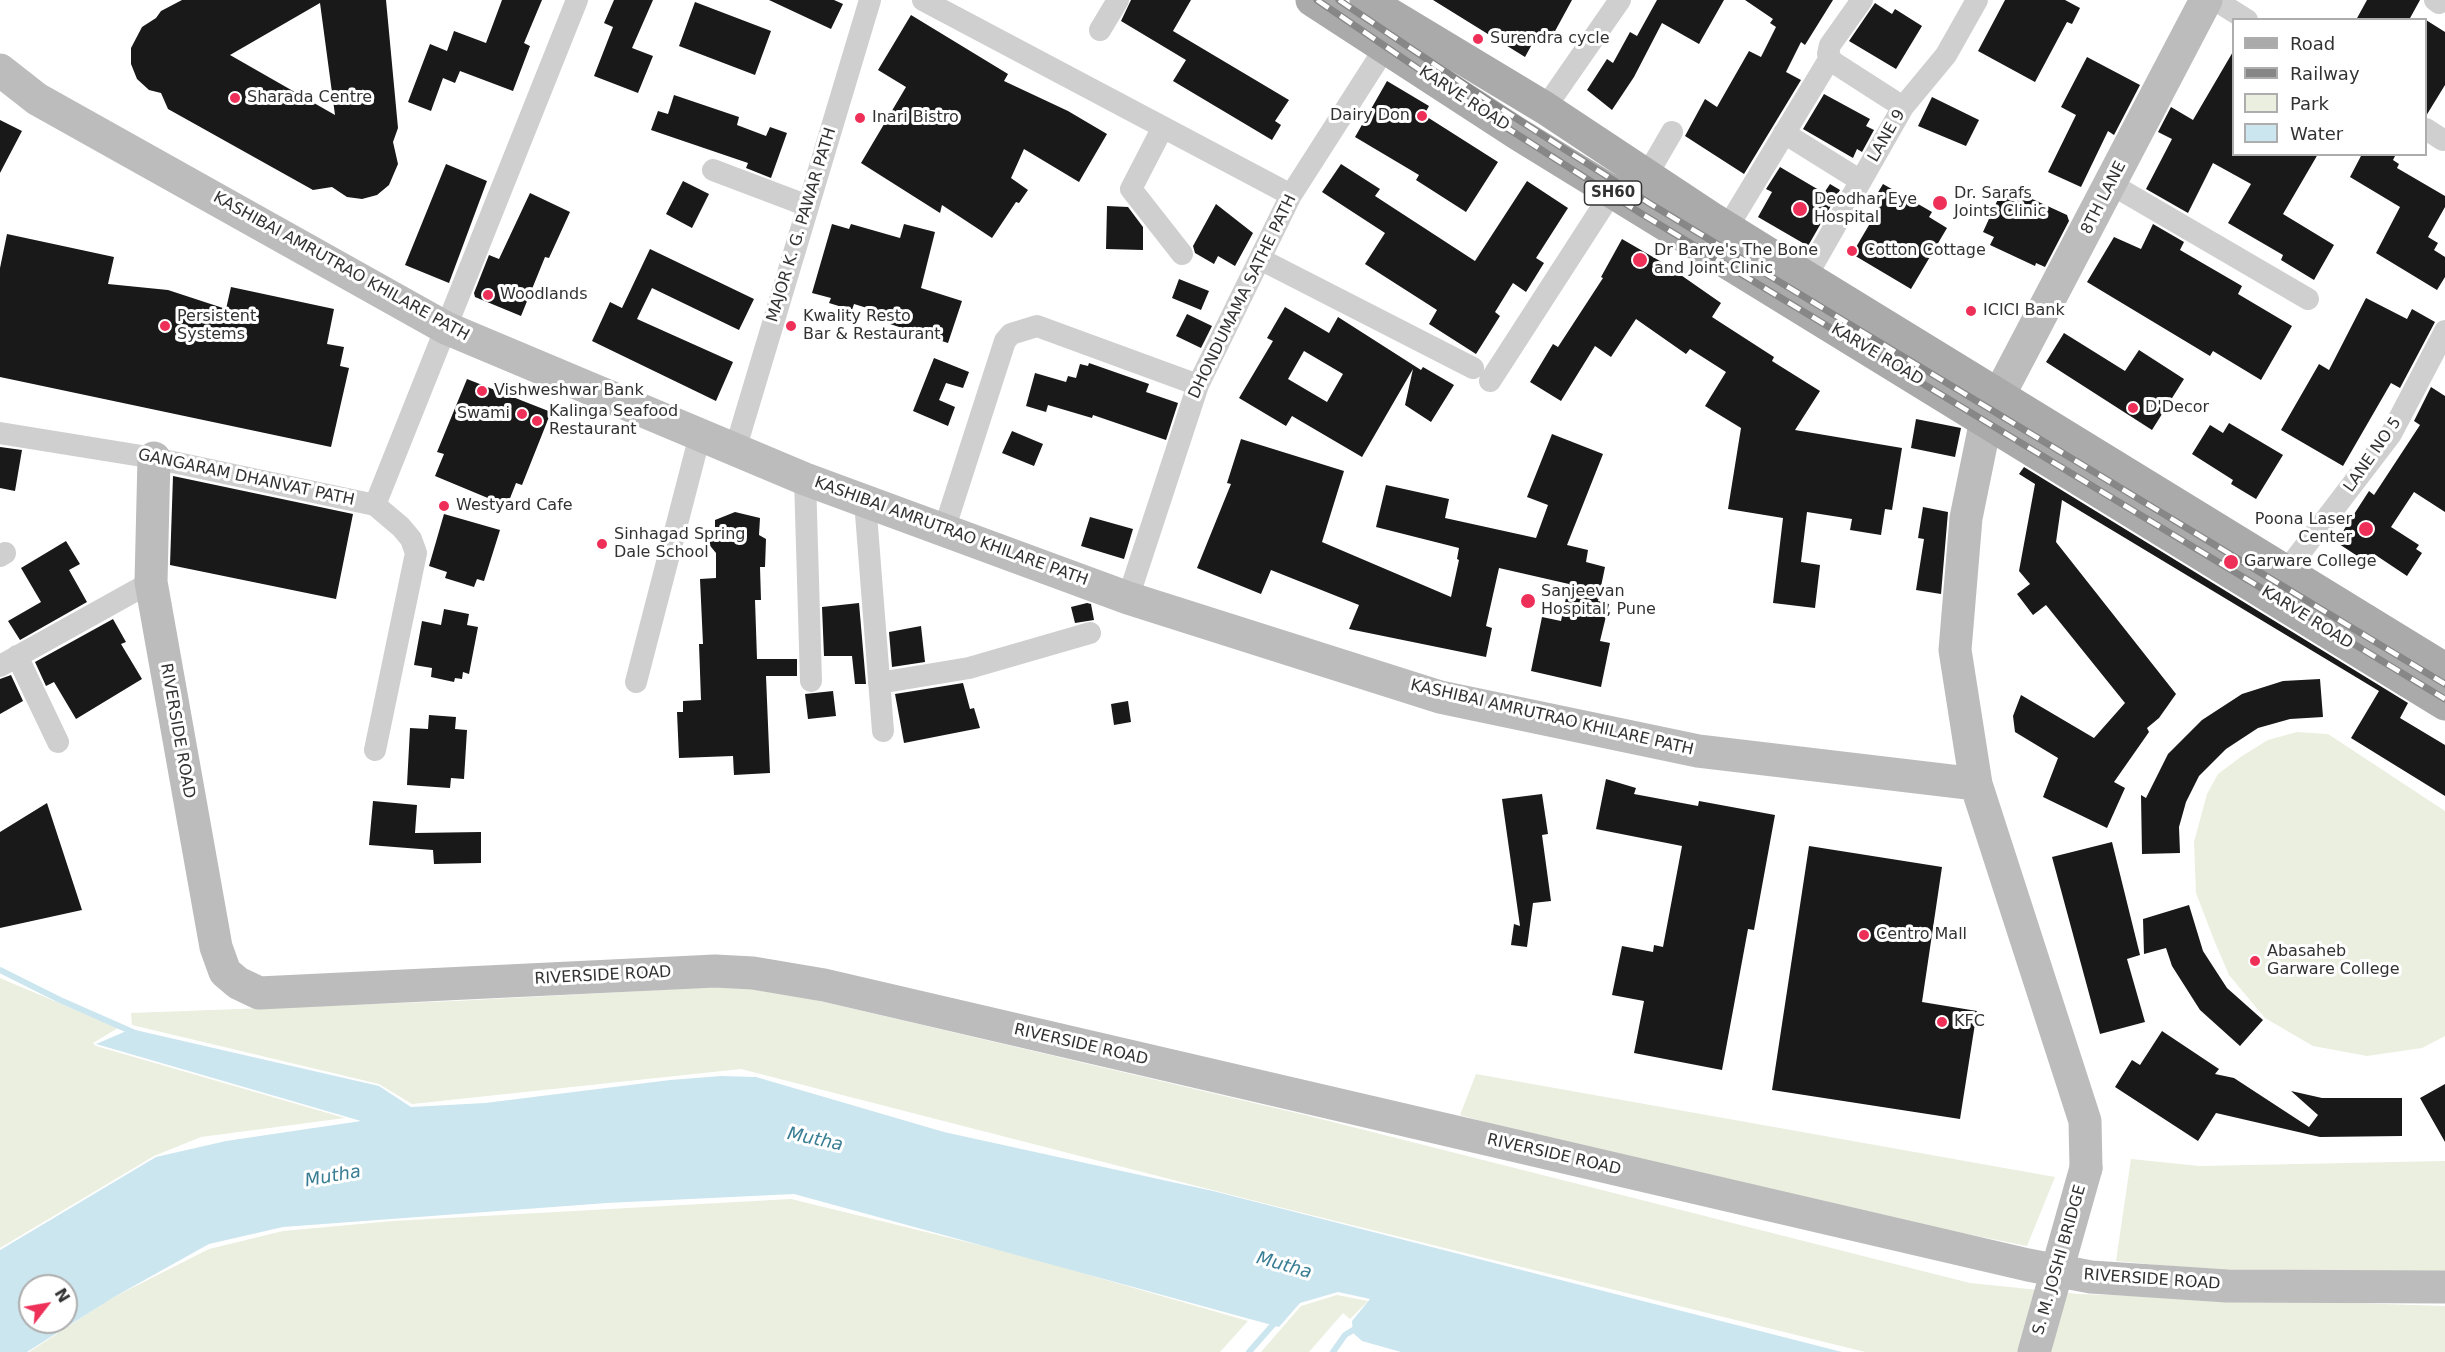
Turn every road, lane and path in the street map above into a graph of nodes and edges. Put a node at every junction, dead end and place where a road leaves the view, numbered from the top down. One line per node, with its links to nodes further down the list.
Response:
1 (577, 0): 34 (street, GANGARAM DHANVAT PATH)
2 (870, 0): 28 (street, MAJOR K. G. PAWAR PATH)
3 (923, 0): 19 (street)
4 (1118, 0): 13 (street)
5 (1312, 0): 14 (main road, KARVE ROAD / SH60)
6 (1366, 0): 18 (main road, KARVE ROAD / SH60)
7 (1620, 0): 18 (street)
8 (1862, 0): 15 (street)
9 (1977, 0): 17 (street, LANE 9)
10 (2206, 0): 25 (street, 8TH LANE)
11 (2215, 0): 12 (street)
12 (2244, 18)
13 (1100, 30)
14 (1385, 48): 26 (main road, KARVE ROAD / SH60); 27 (street, DHONDUMAMA SATHE PATH)
15 (1830, 58): 17 (street); 21 (street)
16 (0, 69): 34 (street, KASHIBAI AMRUTRAO KHILARE PATH)
17 (1903, 107): 24 (street, LANE 9)
18 (1545, 108): 23 (main road, KARVE ROAD / SH60)
19 (1163, 127): 27 (street); 30 (street)
20 (1672, 132): 23 (street)
21 (1784, 133): 24 (street); 29 (street)
22 (713, 170): 28 (street)
23 (1647, 175): 29 (main road, KARVE ROAD / SH60)
24 (1861, 181): 32 (street, LANE 9)
25 (2111, 184): 33 (street); 37 (street, 8TH LANE)
26 (1612, 192): 31 (street); 37 (main road, KARVE ROAD / SH60)
27 (1291, 195): 31 (street, DHONDUMAMA SATHE PATH)
28 (808, 206): 40 (street, MAJOR K. G. PAWAR PATH)
29 (1727, 228): 32 (main road, KARVE ROAD / SH60)
30 (1182, 254)
31 (1260, 259): 36 (street, DHONDUMAMA SATHE PATH)
32 (1806, 277): 37 (main road, KARVE ROAD / SH60)
33 (2308, 299)
34 (446, 327): 39 (street, KASHIBAI AMRUTRAO KHILARE PATH); 44 (street, GANGARAM DHANVAT PATH)
35 (2445, 331): 46 (street, LANE NO 5)
36 (1198, 385): 45 (street); 48 (street, DHONDUMAMA SATHE PATH)
37 (1993, 408): 46 (main road, KARVE ROAD / SH60); 55 (main road, KARVE ROAD / SH60); 59 (street, 8TH LANE)
38 (0, 433): 41 (street, GANGARAM DHANVAT PATH)
39 (700, 435): 40 (street, KASHIBAI AMRUTRAO KHILARE PATH); 53 (street)
40 (735, 450): 42 (street, KASHIBAI AMRUTRAO KHILARE PATH)
41 (154, 458): 44 (street, GANGARAM DHANVAT PATH); 47 (street, RIVERSIDE ROAD)
42 (805, 479): 43 (street, KASHIBAI AMRUTRAO KHILARE PATH); 52 (street)
43 (865, 501): 45 (street, KASHIBAI AMRUTRAO KHILARE PATH); 54 (street)
44 (375, 505): 58 (street)
45 (944, 530): 48 (street, KASHIBAI AMRUTRAO KHILARE PATH)
46 (2287, 570): 51 (main road, KARVE ROAD / SH60)
47 (151, 582): 50 (street); 60 (street, RIVERSIDE ROAD)
48 (1128, 598): 59 (street, KASHIBAI AMRUTRAO KHILARE PATH)
49 (1090, 633): 54 (street)
50 (8, 661): 57 (street)
51 (2445, 669)
52 (811, 681)
53 (636, 682)
54 (879, 683): 56 (street)
55 (2445, 704)
56 (883, 731)
57 (58, 742)
58 (375, 750)
59 (1977, 784): 61 (street, S. M. JOSHI BRIDGE, bridge)
60 (2445, 1287)
61 (2034, 1352)

